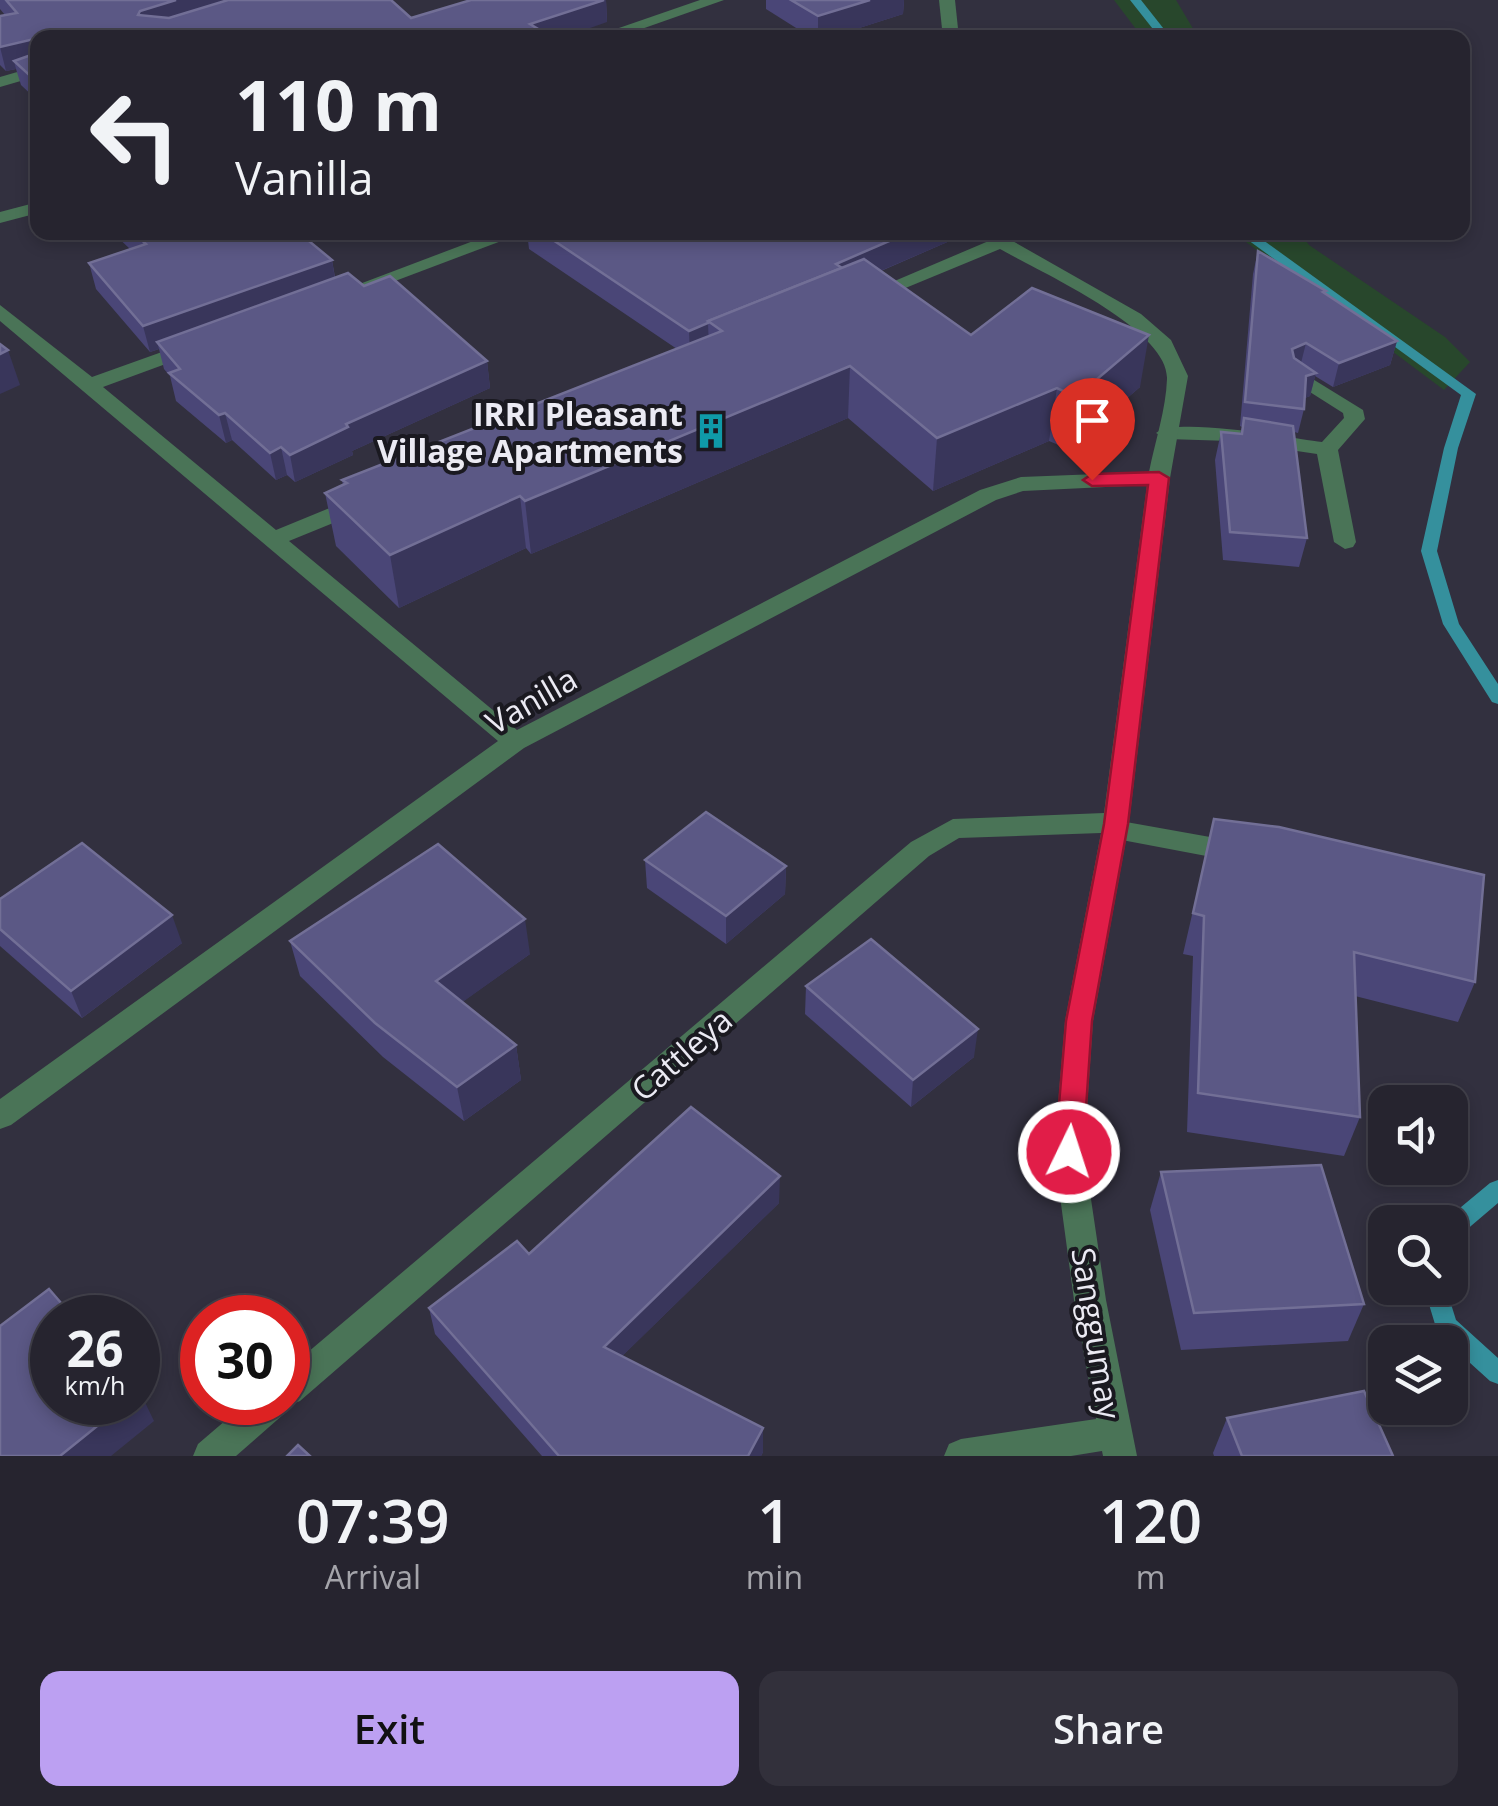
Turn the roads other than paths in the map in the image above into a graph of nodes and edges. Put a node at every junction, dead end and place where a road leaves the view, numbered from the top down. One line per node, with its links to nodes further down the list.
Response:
1 (716, 0): 3 (street)
2 (947, 0): 4 (street)
3 (623, 30)
4 (950, 30)
5 (30, 73): 6 (street)
6 (0, 82)
7 (30, 209): 8 (street)
8 (0, 218)
9 (493, 240): 12 (street)
10 (991, 240): 13 (street)
11 (1003, 240): 18 (street, Sanggumay)
12 (347, 292)
13 (856, 302)
14 (0, 311): 17 (street)
15 (216, 339): 17 (street)
16 (1298, 376): 19 (street)
17 (86, 386): 22 (street)
18 (1167, 433): 19 (street); 20 (street, Sanggumay)
19 (1327, 449): 23 (street)
20 (1159, 478): 24 (street, Vanilla); 25 (street, Sanggumay)
21 (383, 494): 22 (street)
22 (274, 539): 24 (street)
23 (1345, 542)
24 (515, 742): 27 (street, Vanilla)
25 (1115, 827): 26 (street, Cattleya); 28 (street, Cattleya); 30 (street, Sanggumay)
26 (1261, 856)
27 (0, 1116)
28 (310, 1371)
29 (246, 1425): 31 (street)
30 (1117, 1444): 32 (street)
31 (210, 1456)
32 (961, 1456)

